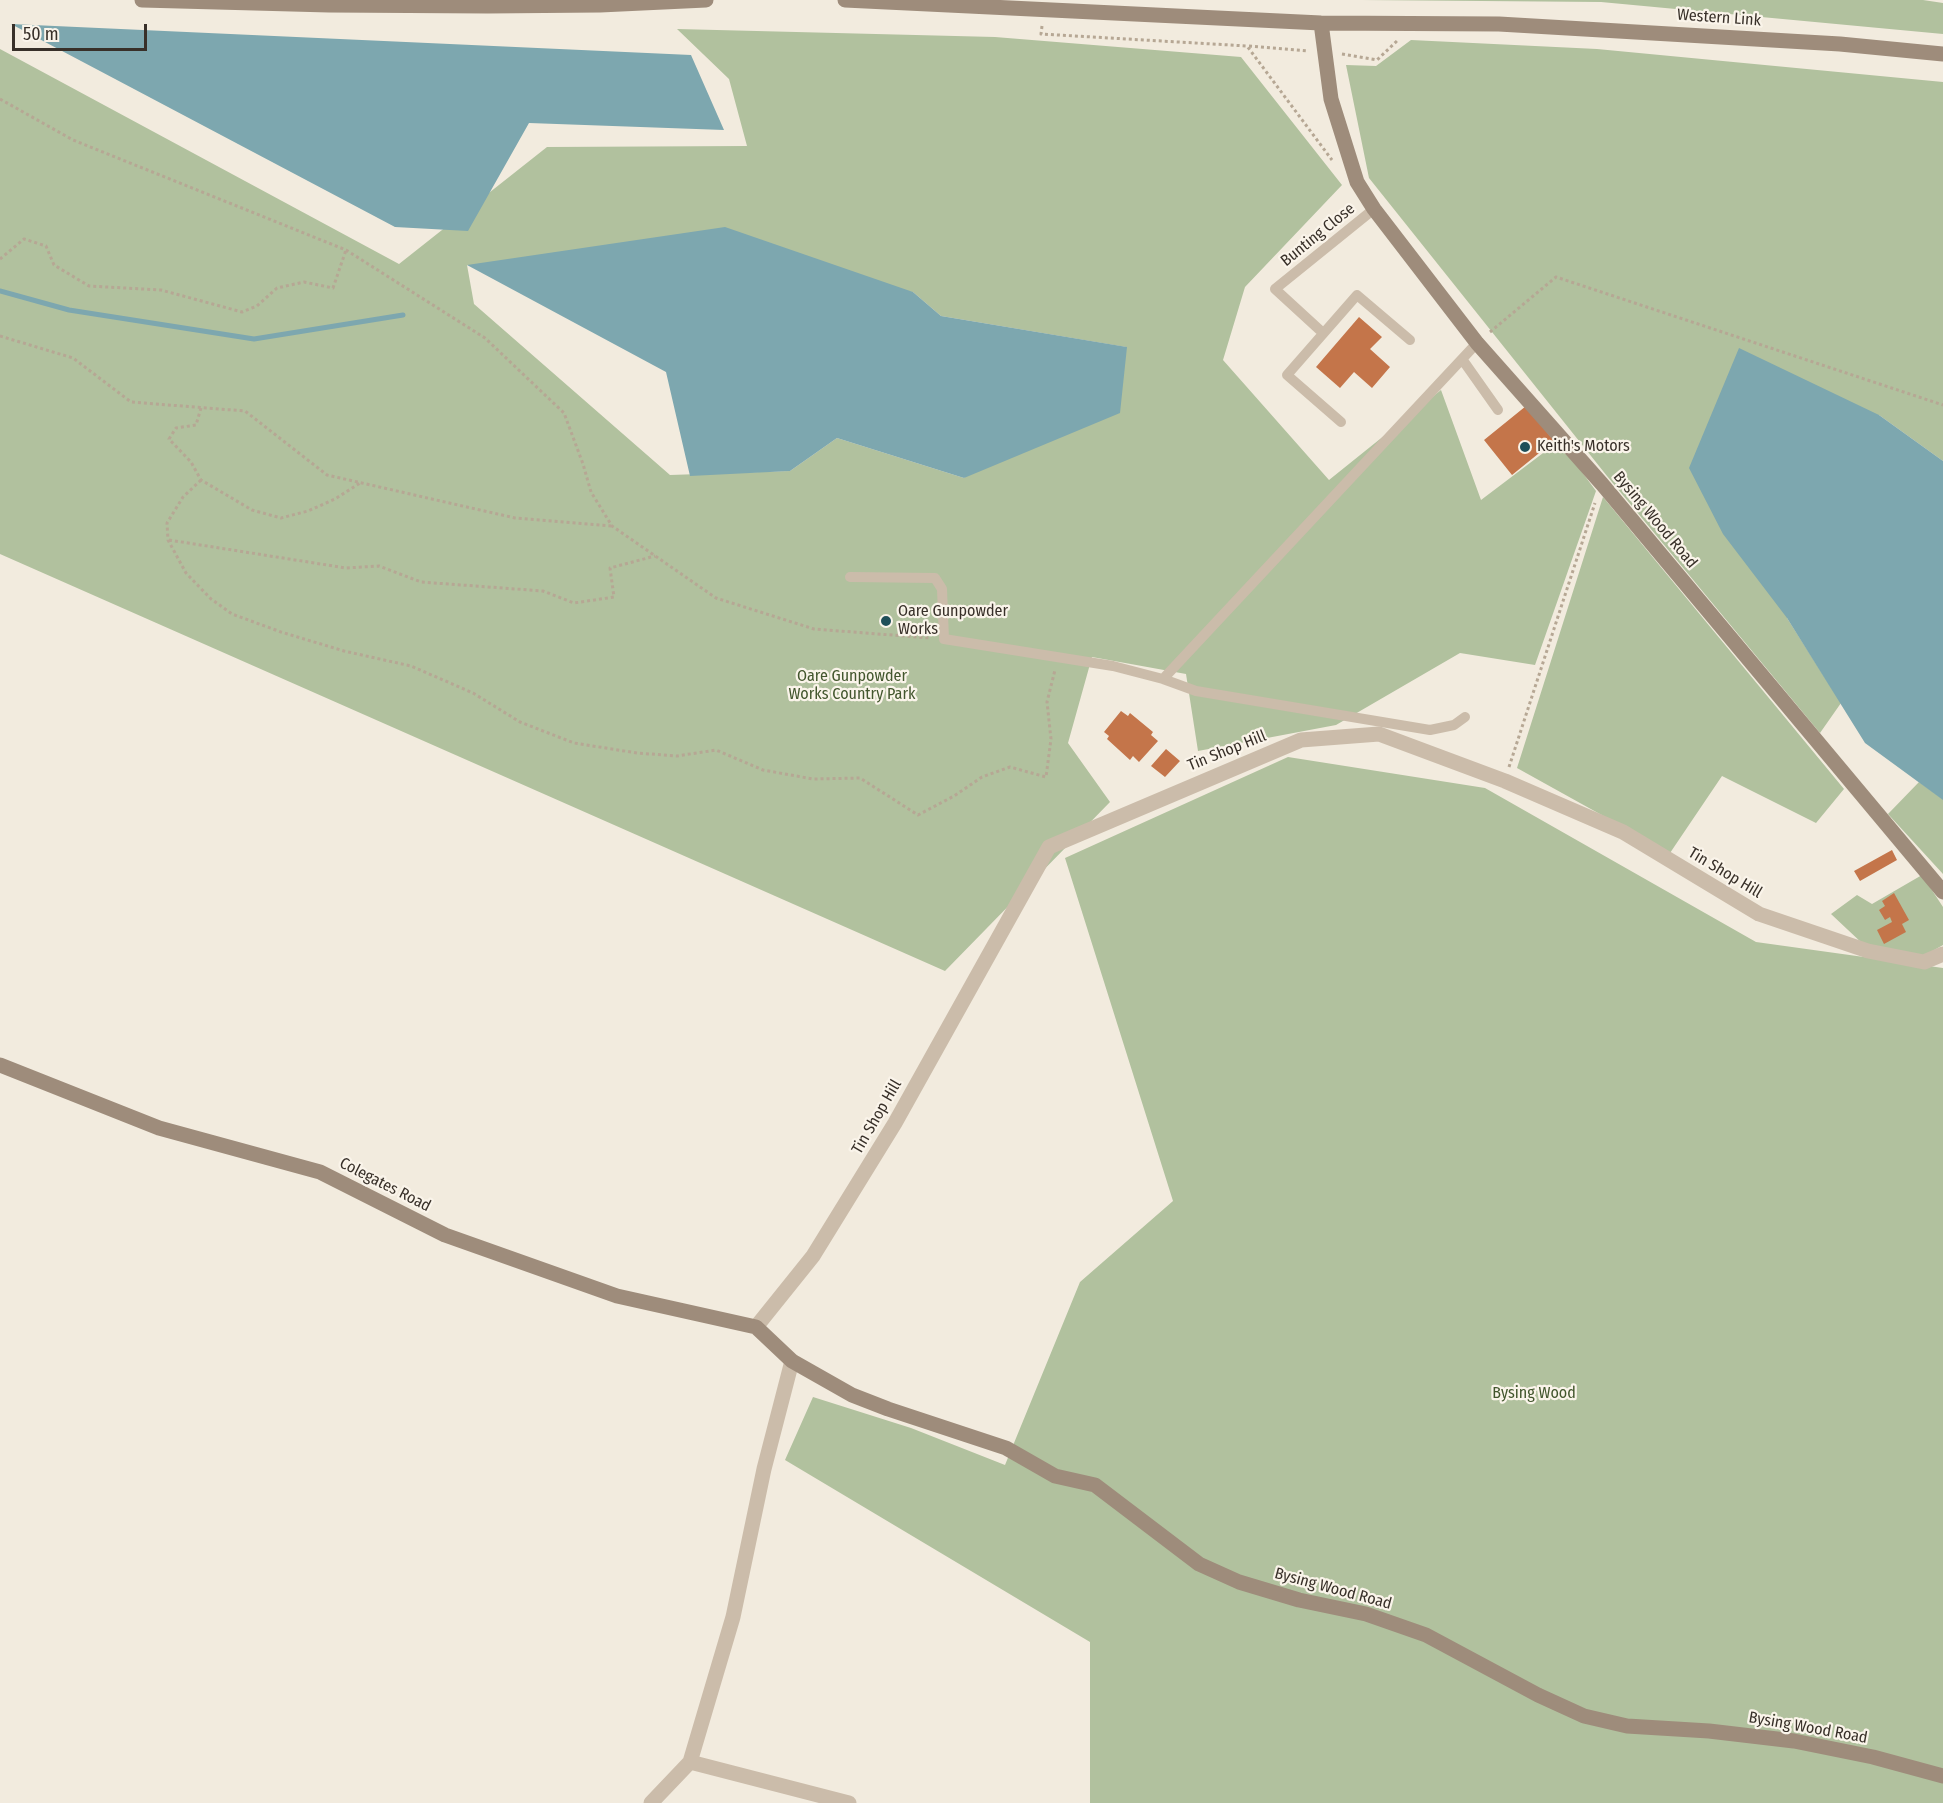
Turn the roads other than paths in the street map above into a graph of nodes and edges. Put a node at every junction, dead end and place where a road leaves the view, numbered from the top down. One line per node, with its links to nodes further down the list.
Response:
1 (142, 0): 5 (street)
2 (706, 0): 5 (street)
3 (845, 0): 4 (street, Western Link)
4 (891, 1): 6 (street, Western Link)
5 (397, 3)
6 (1111, 6): 7 (street, Western Link)
7 (1321, 22): 8 (street, Western Link); 9 (street, Bysing Wood Road)
8 (1943, 54)
9 (1374, 209): 10 (lane, Bunting Close); 12 (street, Bysing Wood Road)
10 (1323, 333): 11 (lane); 15 (lane)
11 (1410, 340)
12 (1477, 343): 13 (lane); 19 (street, Bysing Wood Road)
13 (1462, 359): 14 (lane); 17 (lane)
14 (1498, 410)
15 (1341, 422)
16 (850, 577): 17 (lane)
17 (1163, 679): 18 (lane)
18 (1465, 717)
19 (1943, 892)
20 (1943, 954): 22 (street, Tin Shop Hill)
21 (0, 1065): 22 (street, Colegates Road)
22 (756, 1327): 23 (street, Bysing Wood Road)
23 (792, 1361): 24 (street); 25 (street, Bysing Wood Road)
24 (690, 1761): 26 (street); 27 (street)
25 (1943, 1776)
26 (651, 1803)
27 (849, 1803)

